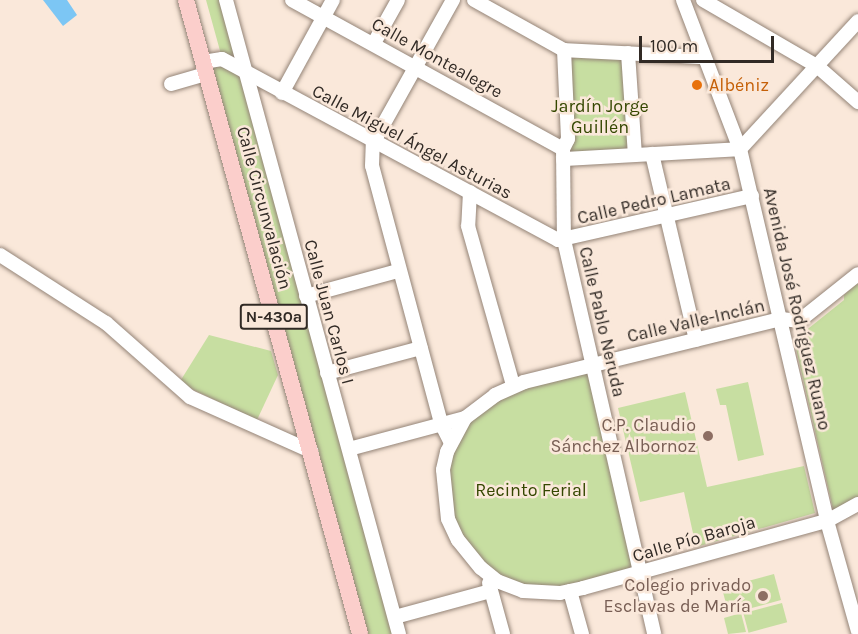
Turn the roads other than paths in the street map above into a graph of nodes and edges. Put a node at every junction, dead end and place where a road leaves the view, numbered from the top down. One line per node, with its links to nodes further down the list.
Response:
1 (186, 0): 17 (main road, Calle Circunvalación / N-430a)
2 (226, 0): 19 (street, Calle Juan Carlos I)
3 (292, 0): 10 (street, Calle Montealegre)
4 (333, 0): 10 (street)
5 (398, 0): 12 (street)
6 (453, 0): 18 (street)
7 (474, 0): 13 (street)
8 (683, 0): 15 (street, Avenida José Rodríguez Ruano)
9 (703, 0): 16 (street)
10 (323, 17): 12 (street, Calle Montealegre); 21 (street)
11 (858, 21): 16 (street)
12 (374, 43): 18 (street, Calle Montealegre)
13 (564, 50): 14 (street); 25 (street, Calle Pablo Neruda)
14 (628, 53): 15 (street); 27 (street)
15 (703, 57): 24 (street, Avenida José Rodríguez Ruano)
16 (817, 66): 22 (street); 24 (street)
17 (205, 68): 19 (street, Calle Miguel Ángel Asturias); 20 (street, Calle Miguel Ángel Asturias); 46 (main road, Calle Circunvalación / N-430a)
18 (417, 68): 23 (street); 25 (street, Calle Montealegre)
19 (244, 72): 21 (street, Calle Miguel Ángel Asturias); 35 (street, Calle Juan Carlos I)
20 (171, 84)
21 (282, 93): 23 (street, Calle Miguel Ángel Asturias)
22 (858, 102)
23 (373, 142): 28 (street, Calle Miguel Ángel Asturias); 33 (street)
24 (740, 148): 26 (street); 29 (street, Avenida José Rodríguez Ruano)
25 (563, 154): 27 (street); 31 (street, Calle Pablo Neruda)
26 (652, 154): 27 (street); 30 (street)
27 (635, 155)
28 (470, 192): 31 (street, Calle Miguel Ángel Asturias); 41 (street)
29 (752, 196): 30 (street, Calle Pedro Lamata); 36 (street, Avenida José Rodríguez Ruano)
30 (667, 218): 31 (street, Calle Pedro Lamata); 37 (street)
31 (564, 240): 39 (street, Calle Pablo Neruda)
32 (0, 255): 46 (street)
33 (398, 271): 35 (street); 38 (street)
34 (858, 274): 36 (street, Calle Valle-Inclán)
35 (306, 296): 40 (street, Calle Juan Carlos I)
36 (781, 319): 37 (street, Calle Valle-Inclán); 48 (street, Avenida José Rodríguez Ruano)
37 (696, 340): 39 (street, Calle Valle-Inclán)
38 (421, 348): 40 (street); 43 (street)
39 (593, 364): 41 (street, Calle Valle-Inclán); 50 (street, Calle Pablo Neruda)
40 (327, 373): 45 (street, Calle Juan Carlos I)
41 (513, 386): 42 (street, Calle Valle-Inclán)
42 (465, 418): 43 (street, Calle Valle-Inclán); 44 (street)
43 (441, 423): 44 (street); 45 (street, Calle Valle-Inclán)
44 (451, 443): 49 (street)
45 (349, 448): 53 (street, Calle Juan Carlos I)
46 (311, 451): 55 (main road, Calle Circunvalación / N-430a)
47 (858, 504): 48 (street, Calle Pío Baroja)
48 (827, 521): 50 (street, Calle Pío Baroja); 54 (street, Avenida José Rodríguez Ruano)
49 (486, 573): 51 (street); 52 (street, Calle Pío Baroja)
50 (640, 573): 52 (street, Calle Pío Baroja); 59 (street, Calle Pablo Neruda)
51 (491, 591): 53 (street); 57 (street)
52 (570, 591): 58 (street)
53 (395, 617): 56 (street, Calle Juan Carlos I)
54 (858, 632)
55 (360, 634)
56 (399, 634)
57 (503, 634)
58 (582, 634)
59 (654, 634)

